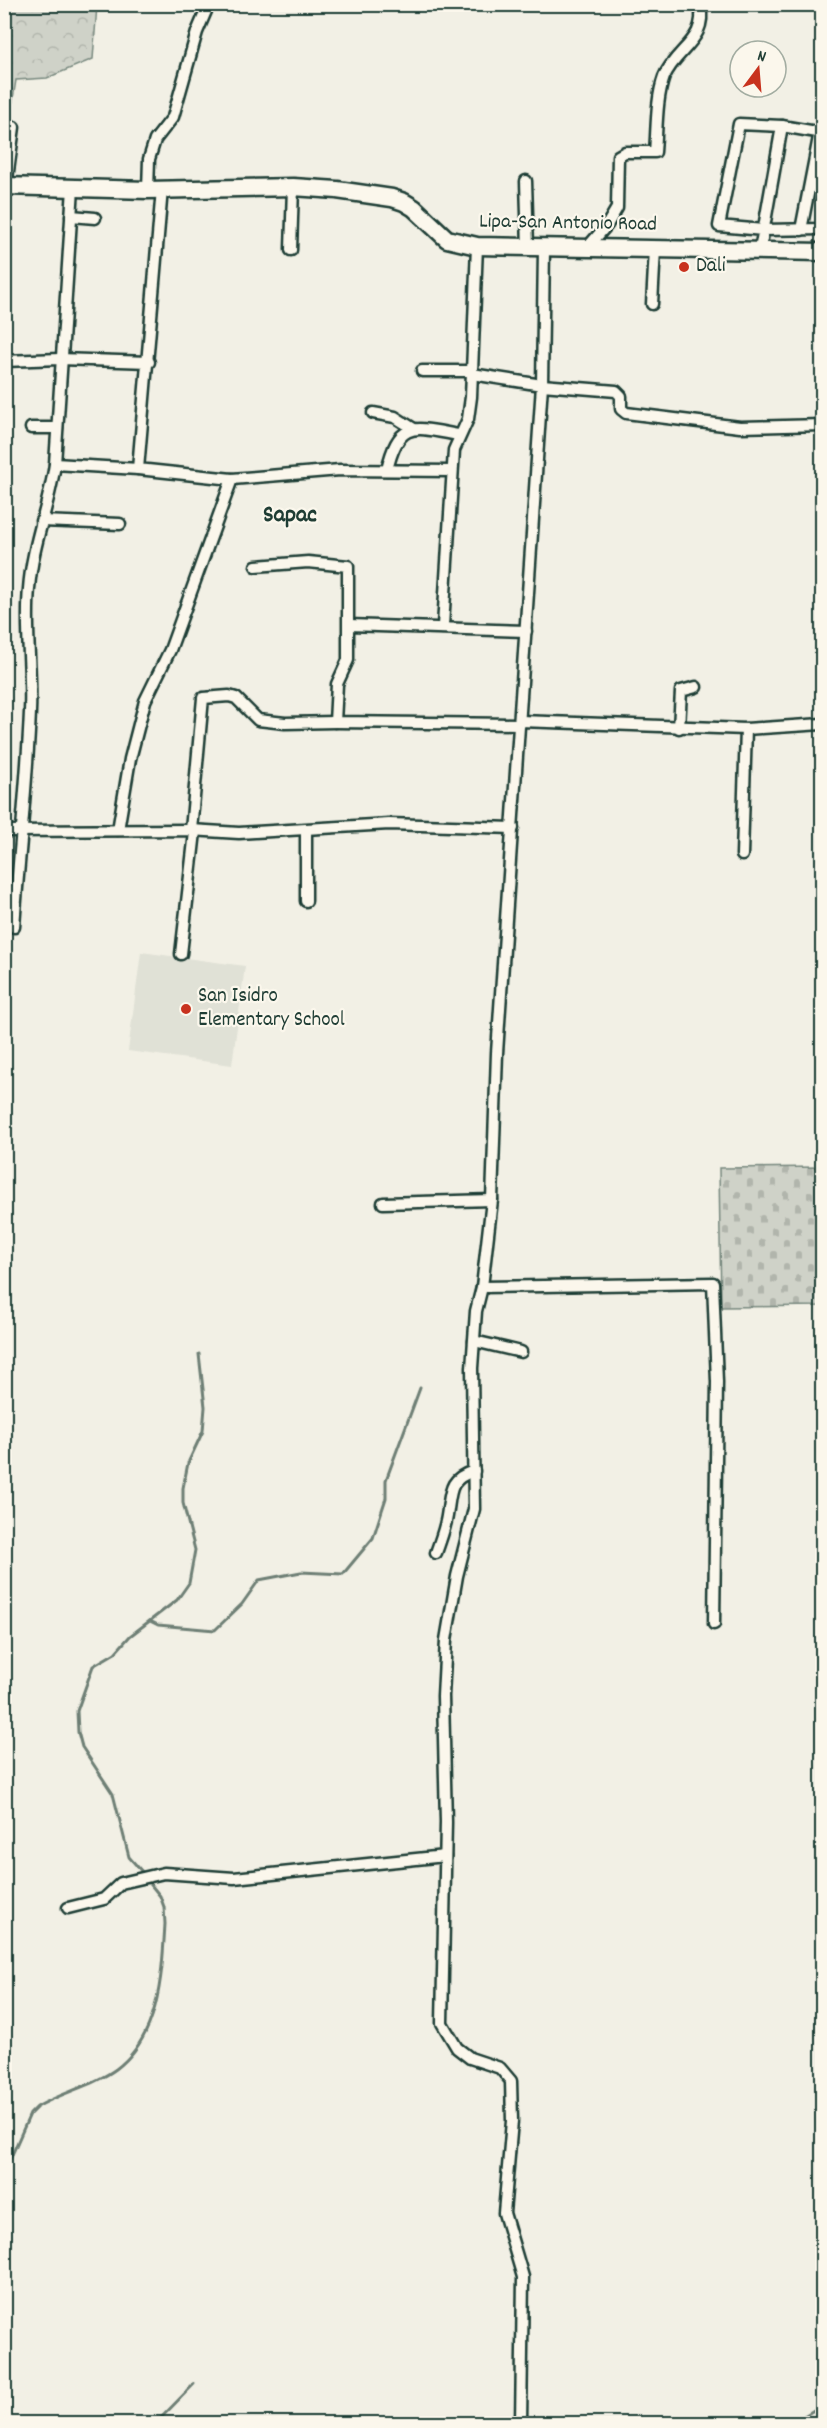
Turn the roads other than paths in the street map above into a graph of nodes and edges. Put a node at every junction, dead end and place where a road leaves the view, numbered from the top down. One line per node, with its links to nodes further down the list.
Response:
1 (208, 4): 10 (street)
2 (700, 4): 20 (street)
3 (782, 126): 5 (street); 14 (street); 14 (street)
4 (14, 127): 7 (street)
5 (821, 133): 15 (street)
6 (526, 181): 17 (street)
7 (5, 186): 9 (main road, Lipa-San Antonio Road)
8 (293, 187): 10 (main road, Lipa-San Antonio Road); 16 (main road, Lipa-San Antonio Road); 19 (street)
9 (73, 188): 10 (main road, Lipa-San Antonio Road); 11 (street)
10 (155, 190): 26 (street)
11 (71, 216): 12 (street); 24 (street)
12 (95, 218)
13 (822, 229): 15 (street)
14 (763, 230): 15 (street); 21 (street)
15 (801, 230)
16 (477, 246): 17 (main road, Lipa-San Antonio Road); 28 (street)
17 (536, 249): 20 (main road, Lipa-San Antonio Road); 29 (street)
18 (655, 249): 20 (main road, Lipa-San Antonio Road); 21 (main road, Lipa-San Antonio Road); 23 (street)
19 (291, 250)
20 (586, 250)
21 (760, 250): 22 (main road, Lipa-San Antonio Road)
22 (822, 252)
23 (652, 304)
24 (60, 359): 25 (street); 26 (street); 33 (street)
25 (4, 362)
26 (149, 362): 37 (street)
27 (422, 371): 28 (street)
28 (472, 372): 29 (street); 35 (street)
29 (542, 385): 31 (street); 46 (street)
30 (373, 413): 34 (street)
31 (822, 425)
32 (31, 428): 33 (street)
33 (57, 428): 36 (street)
34 (414, 429): 35 (street); 38 (street)
35 (458, 435): 39 (street)
36 (56, 464): 37 (street); 41 (street)
37 (138, 469): 40 (street)
38 (387, 470): 39 (street); 40 (street)
39 (452, 471): 45 (street)
40 (232, 480): 55 (street)
41 (41, 520): 42 (street); 54 (street)
42 (120, 524)
43 (256, 566): 44 (street)
44 (349, 625): 45 (street); 48 (street)
45 (443, 627): 46 (street)
46 (526, 631): 49 (street)
47 (696, 687): 51 (street)
48 (335, 722): 49 (street); 58 (street)
49 (520, 722): 51 (street); 53 (street)
50 (822, 724): 52 (street)
51 (679, 728): 52 (street)
52 (746, 729): 59 (street)
53 (513, 828): 56 (street); 63 (street)
54 (24, 830): 55 (street); 57 (street); 61 (street)
55 (118, 830): 58 (street)
56 (306, 830): 58 (street); 60 (street)
57 (4, 831)
58 (193, 831): 62 (street)
59 (742, 855)
60 (306, 901)
61 (14, 927)
62 (181, 954)
63 (492, 1200): 64 (street); 65 (street)
64 (383, 1203)
65 (482, 1287): 66 (street); 70 (street)
66 (474, 1341): 67 (street); 68 (street)
67 (521, 1352)
68 (474, 1471): 69 (street); 71 (street)
69 (436, 1553)
70 (714, 1624)
71 (445, 1856): 72 (street); 73 (street)
72 (68, 1908)
73 (521, 2424)

